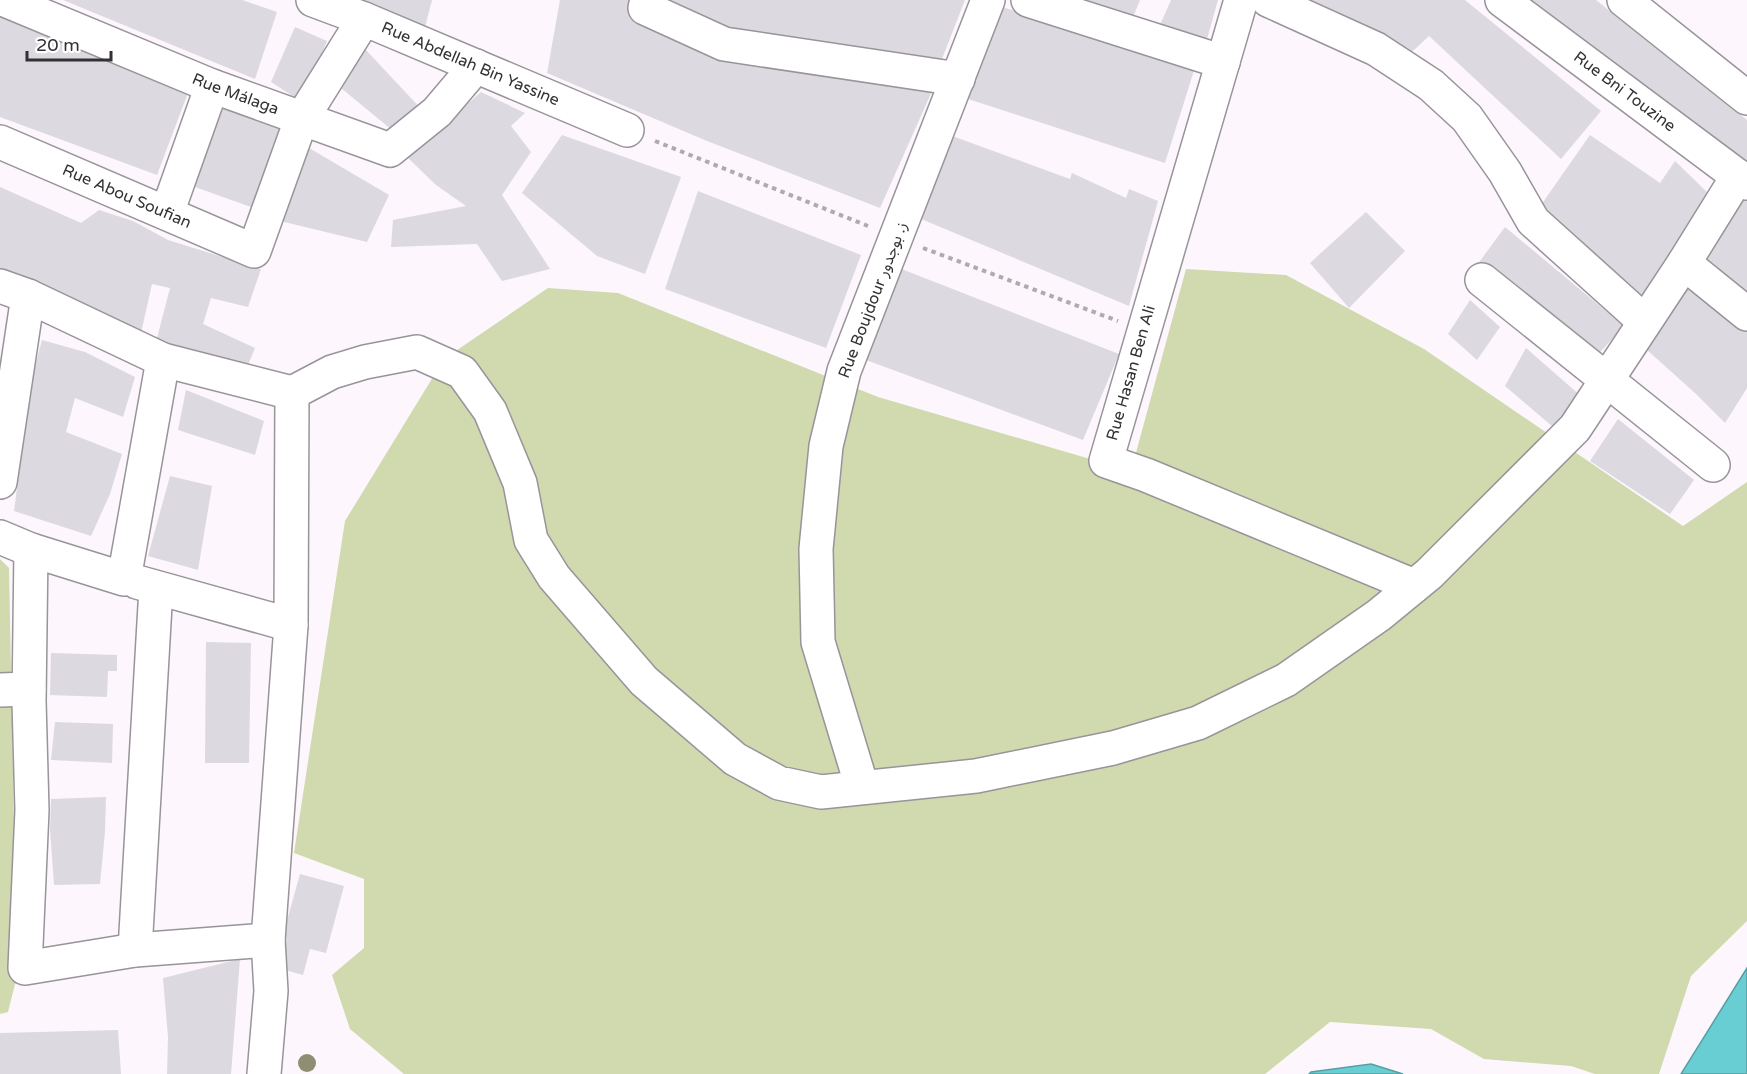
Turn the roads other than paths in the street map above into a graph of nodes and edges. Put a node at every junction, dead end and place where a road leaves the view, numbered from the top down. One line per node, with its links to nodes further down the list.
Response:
1 (5, 0): 14 (street, Rue Málaga)
2 (313, 0): 10 (street, Rue Abdellah Bin Yassine)
3 (647, 0): 13 (street)
4 (988, 0): 13 (street, Rue Boujdour ز. بوجدور)
5 (1028, 0): 11 (street)
6 (1241, 0): 11 (street, Rue Hasan Ben Ali)
7 (1268, 0): 25 (street)
8 (1502, 0): 19 (street, Rue Bni Touzine)
9 (1624, 0): 15 (street)
10 (364, 19): 12 (street, Rue Abdellah Bin Yassine); 16 (street)
11 (1223, 62): 34 (street, Rue Hasan Ben Ali)
12 (476, 66): 16 (street, Rue Málaga); 17 (street, Rue Abdellah Bin Yassine)
13 (958, 79): 38 (street, Rue Boujdour ز. بوجدور)
14 (212, 86): 16 (street, Rue Málaga); 20 (street)
15 (1747, 98)
16 (301, 120): 20 (street, Rue Abou Soufian)
17 (627, 130)
18 (0, 142): 20 (street, Rue Abou Soufian)
19 (1743, 180): 21 (street)
20 (167, 213)
21 (1684, 263): 24 (street); 25 (street)
22 (1482, 280): 27 (street)
23 (14, 291): 26 (street); 30 (street)
24 (1747, 314)
25 (1644, 321): 27 (street)
26 (163, 360): 28 (street); 33 (street)
27 (1607, 379): 29 (street); 34 (street)
28 (292, 393): 36 (street); 38 (street)
29 (1713, 465)
30 (0, 482)
31 (0, 537): 32 (street)
32 (31, 550): 33 (street); 37 (street)
33 (124, 579): 35 (street)
34 (1414, 586): 38 (street)
35 (156, 588): 36 (street); 40 (street)
36 (291, 626): 39 (street)
37 (15, 689): 41 (street)
38 (862, 787)
39 (268, 940): 40 (street); 42 (street)
40 (135, 950): 41 (street)
41 (13, 954)
42 (264, 1074)

